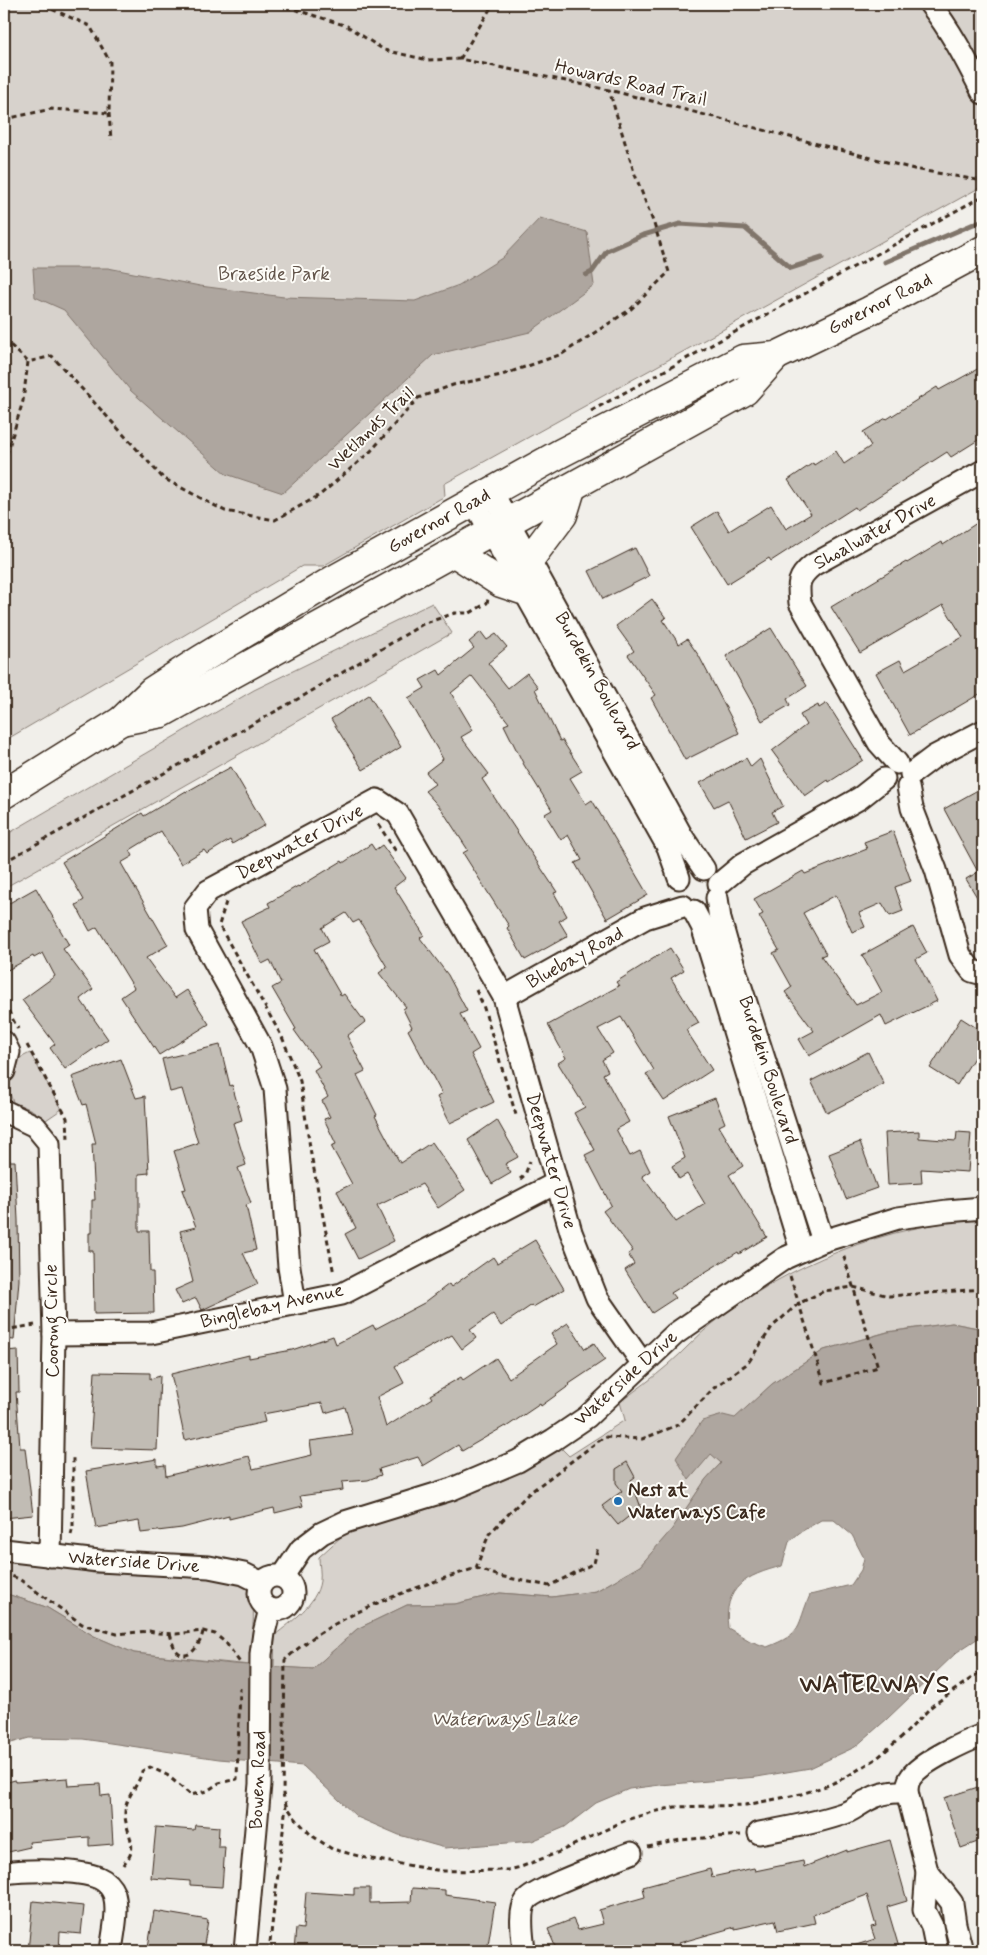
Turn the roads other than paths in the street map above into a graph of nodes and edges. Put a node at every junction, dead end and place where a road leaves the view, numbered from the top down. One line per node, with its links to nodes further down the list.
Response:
1 (930, 4): 2 (street)
2 (983, 93)
3 (983, 250): 4 (main road, Governor Road)
4 (776, 356): 6 (main road, Governor Road); 7 (main road, Governor Road)
5 (983, 471): 14 (street, Shoalwater Drive)
6 (571, 489): 8 (main road, Governor Road); 10 (main road)
7 (483, 497): 8 (street, Burdekin Boulevard); 12 (main road, Governor Road)
8 (501, 527): 9 (main road, Governor Road); 10 (street, Burdekin Boulevard); 11 (street, Burdekin Boulevard)
9 (455, 552): 11 (main road); 12 (main road, Governor Road)
10 (530, 559): 16 (street, Burdekin Boulevard)
11 (522, 590): 17 (street, Burdekin Boulevard)
12 (121, 722): 15 (main road, Governor Road)
13 (983, 731): 14 (street)
14 (897, 777): 16 (street); 18 (street)
15 (4, 794)
16 (713, 881): 17 (street); 17 (street); 25 (street, Burdekin Boulevard)
17 (683, 896): 19 (street, Bluebay Road); 26 (street, Burdekin Boulevard)
18 (983, 974)
19 (504, 998): 23 (street, Deepwater Drive); 27 (street, Deepwater Drive)
20 (4, 1042): 21 (street)
21 (4, 1072)
22 (4, 1111): 28 (street, Coorong Circle)
23 (556, 1182): 27 (street, Binglebay Avenue); 29 (street, Deepwater Drive)
24 (983, 1208): 25 (street, Waterside Drive)
25 (830, 1239): 26 (street, Waterside Drive)
26 (793, 1254): 29 (street, Waterside Drive)
27 (295, 1303): 28 (street, Binglebay Avenue)
28 (54, 1328): 31 (street, Coorong Circle)
29 (643, 1364): 32 (street, Waterside Drive)
30 (4, 1550): 31 (street, Waterside Drive)
31 (50, 1556): 33 (street, Waterside Drive)
32 (283, 1576): 33 (street); 34 (street)
33 (262, 1583): 34 (street)
34 (270, 1609): 42 (street, Bowen Road)
35 (983, 1735): 36 (street)
36 (907, 1792): 37 (street); 39 (street)
37 (759, 1833)
38 (631, 1853): 43 (street)
39 (927, 1871): 44 (street); 45 (street)
40 (4, 1873): 41 (street)
41 (111, 1951)
42 (245, 1951)
43 (524, 1951)
44 (937, 1951)
45 (962, 1951)

